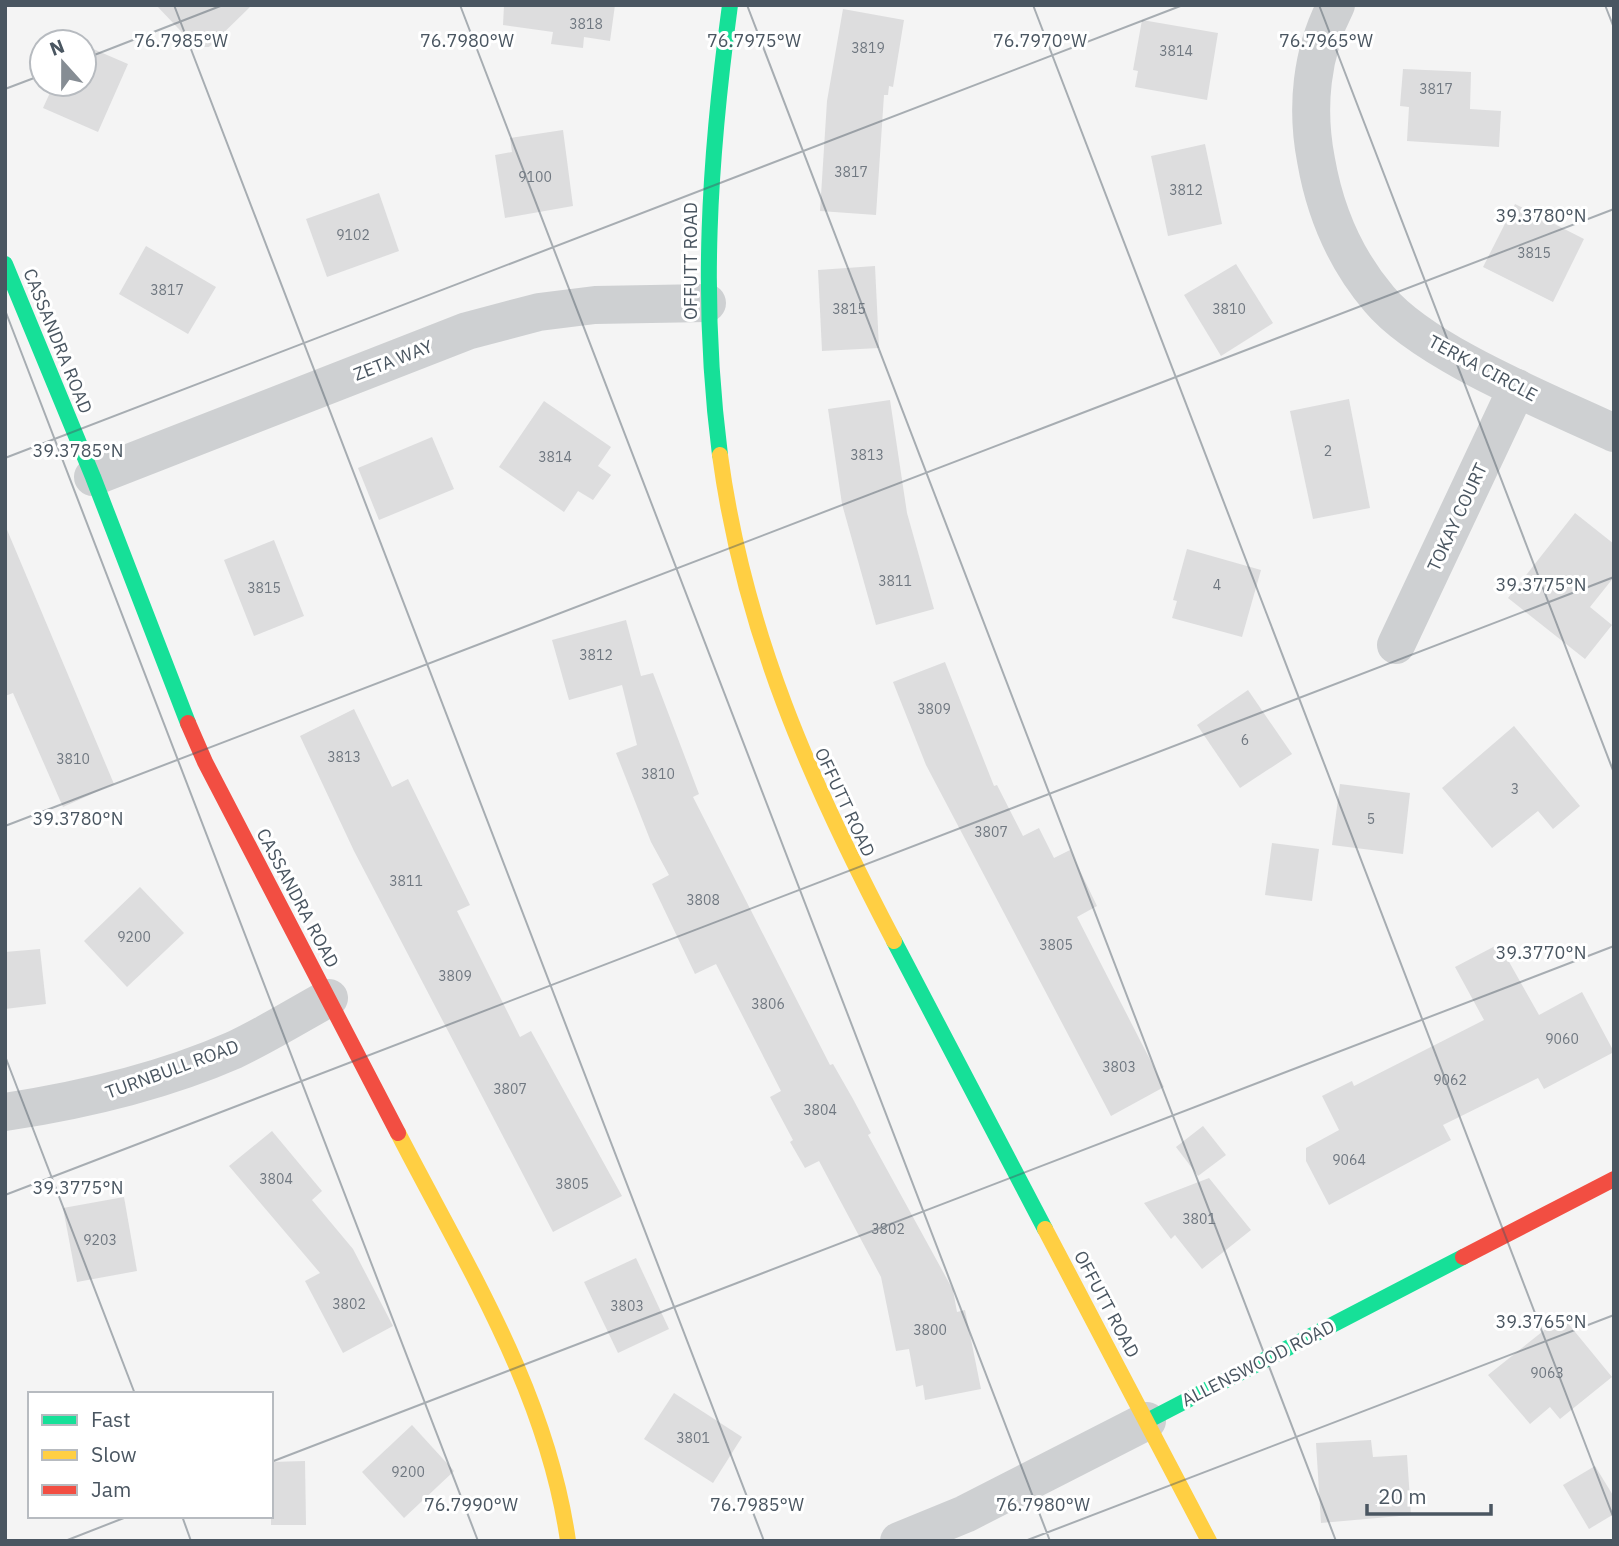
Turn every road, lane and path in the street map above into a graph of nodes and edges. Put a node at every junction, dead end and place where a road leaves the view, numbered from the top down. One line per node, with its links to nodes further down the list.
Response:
1 (730, 5): 4 (street, OFFUTT ROAD)
2 (1336, 5): 5 (street, TERKA CIRCLE)
3 (5, 264): 7 (street, CASSANDRA ROAD)
4 (707, 303): 7 (street, ZETA WAY); 12 (street, OFFUTT ROAD)
5 (1517, 388): 6 (street, TERKA CIRCLE); 8 (street, TOKAY COURT)
6 (1614, 433)
7 (93, 477): 9 (street, CASSANDRA ROAD)
8 (1396, 645)
9 (329, 998): 10 (street, TURNBULL ROAD); 13 (street, CASSANDRA ROAD)
10 (5, 1112)
11 (1614, 1178): 12 (street, ALLENSWOOD ROAD)
12 (1147, 1421): 14 (street, ALLENSWOOD ROAD); 15 (street, OFFUTT ROAD)
13 (568, 1541)
14 (899, 1541)
15 (1209, 1541)

